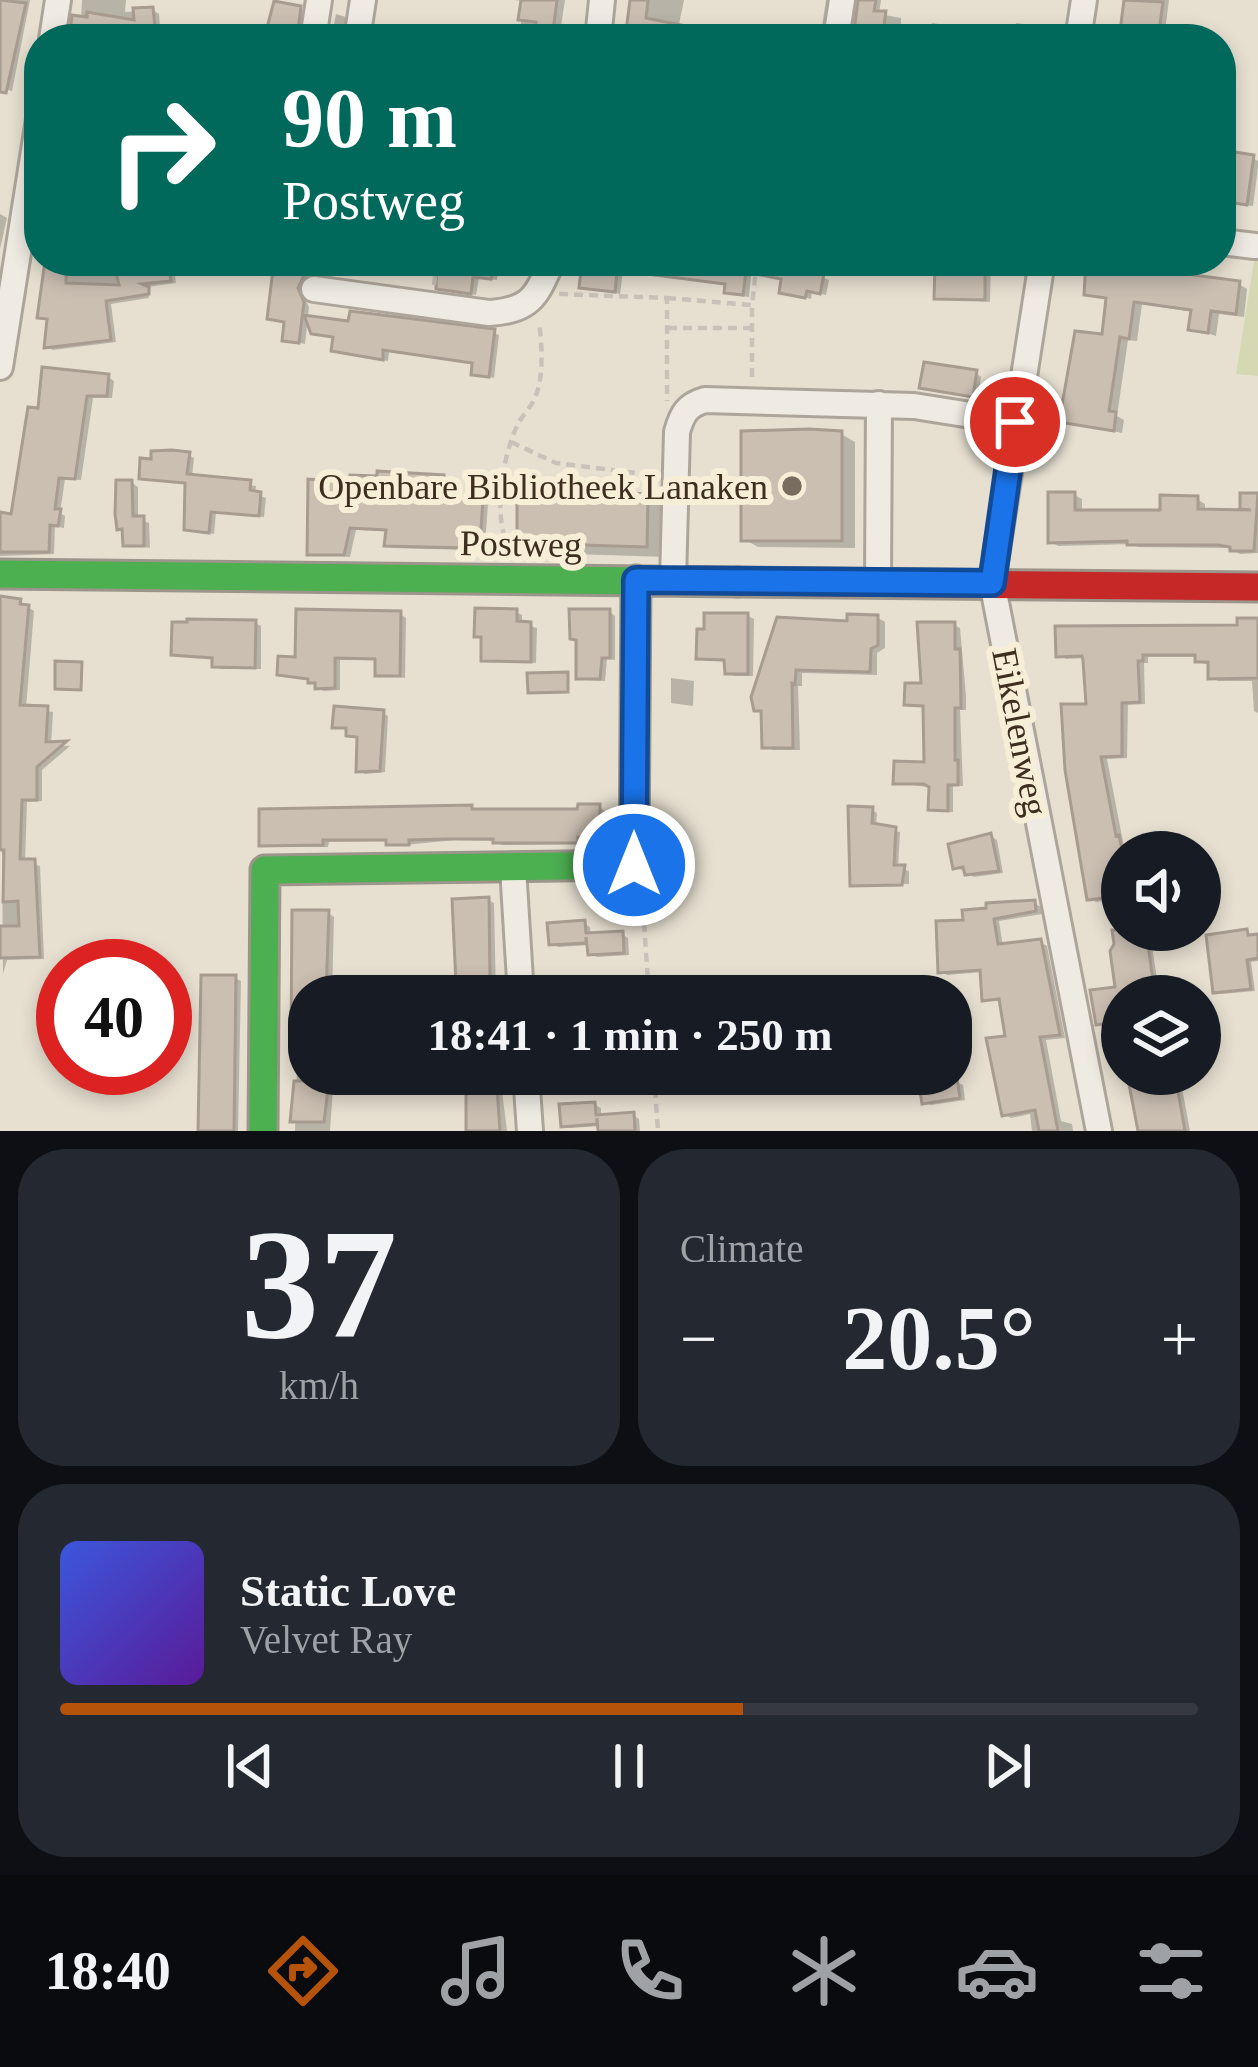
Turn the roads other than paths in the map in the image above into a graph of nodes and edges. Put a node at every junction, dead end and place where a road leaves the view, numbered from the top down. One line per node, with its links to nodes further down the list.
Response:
1 (24, 214): 7 (street)
2 (1236, 244): 3 (street)
3 (1255, 246)
4 (545, 276): 6 (street)
5 (1039, 276): 9 (street, Eikelenweg)
6 (314, 289)
7 (0, 367)
8 (879, 404): 9 (street); 12 (street); 13 (street)
9 (1015, 422): 14 (street, Eikelenweg)
10 (0, 574): 11 (street, Postweg)
11 (636, 580): 12 (street, Postweg); 16 (street)
12 (673, 580): 13 (street, Postweg)
13 (878, 582): 14 (street, Postweg)
14 (992, 583): 15 (street, Postweg); 21 (street, Eikelenweg)
15 (1258, 586)
16 (513, 868): 17 (street); 19 (street)
17 (520, 975)
18 (527, 1095): 20 (street)
19 (263, 1131)
20 (530, 1131)
21 (1099, 1131)

